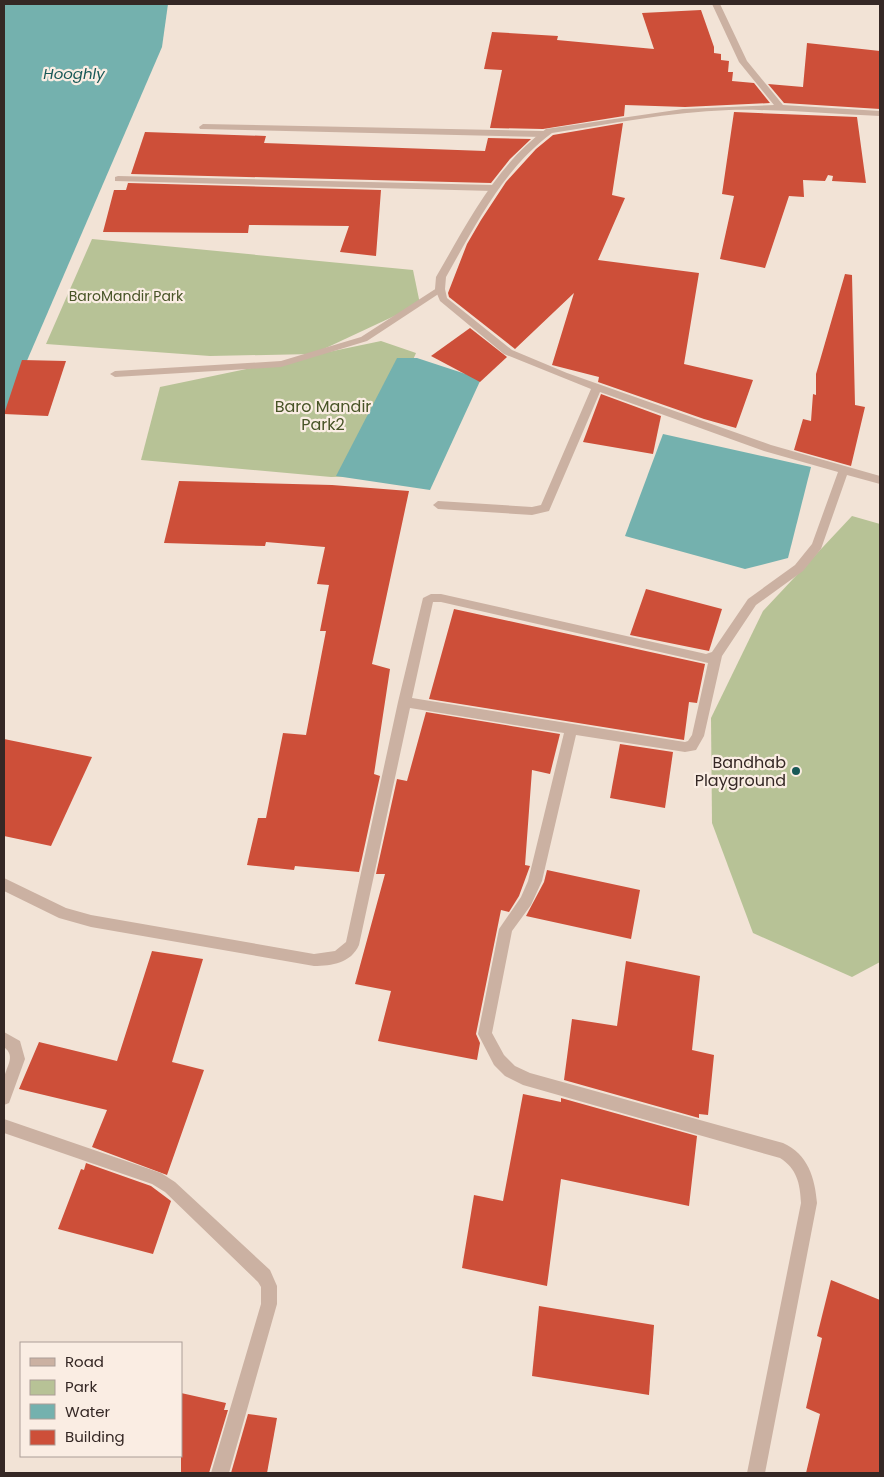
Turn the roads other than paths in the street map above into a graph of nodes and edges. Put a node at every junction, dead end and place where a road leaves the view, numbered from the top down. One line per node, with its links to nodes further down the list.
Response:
1 (716, 4): 2 (street)
2 (780, 108): 3 (street); 5 (street)
3 (880, 114)
4 (203, 127): 5 (street)
5 (543, 134): 7 (street)
6 (118, 179): 7 (street)
7 (494, 188): 8 (street)
8 (440, 289): 9 (street); 10 (street)
9 (115, 374)
10 (597, 387): 11 (street); 13 (street)
11 (844, 469): 12 (street); 14 (street)
12 (880, 480)
13 (438, 505)
14 (716, 655): 15 (street); 16 (street)
15 (404, 702): 16 (street); 17 (street)
16 (571, 729): 22 (street)
17 (4, 884)
18 (4, 1039): 19 (street)
19 (4, 1098)
20 (4, 1126): 21 (street)
21 (220, 1473)
22 (756, 1473)

